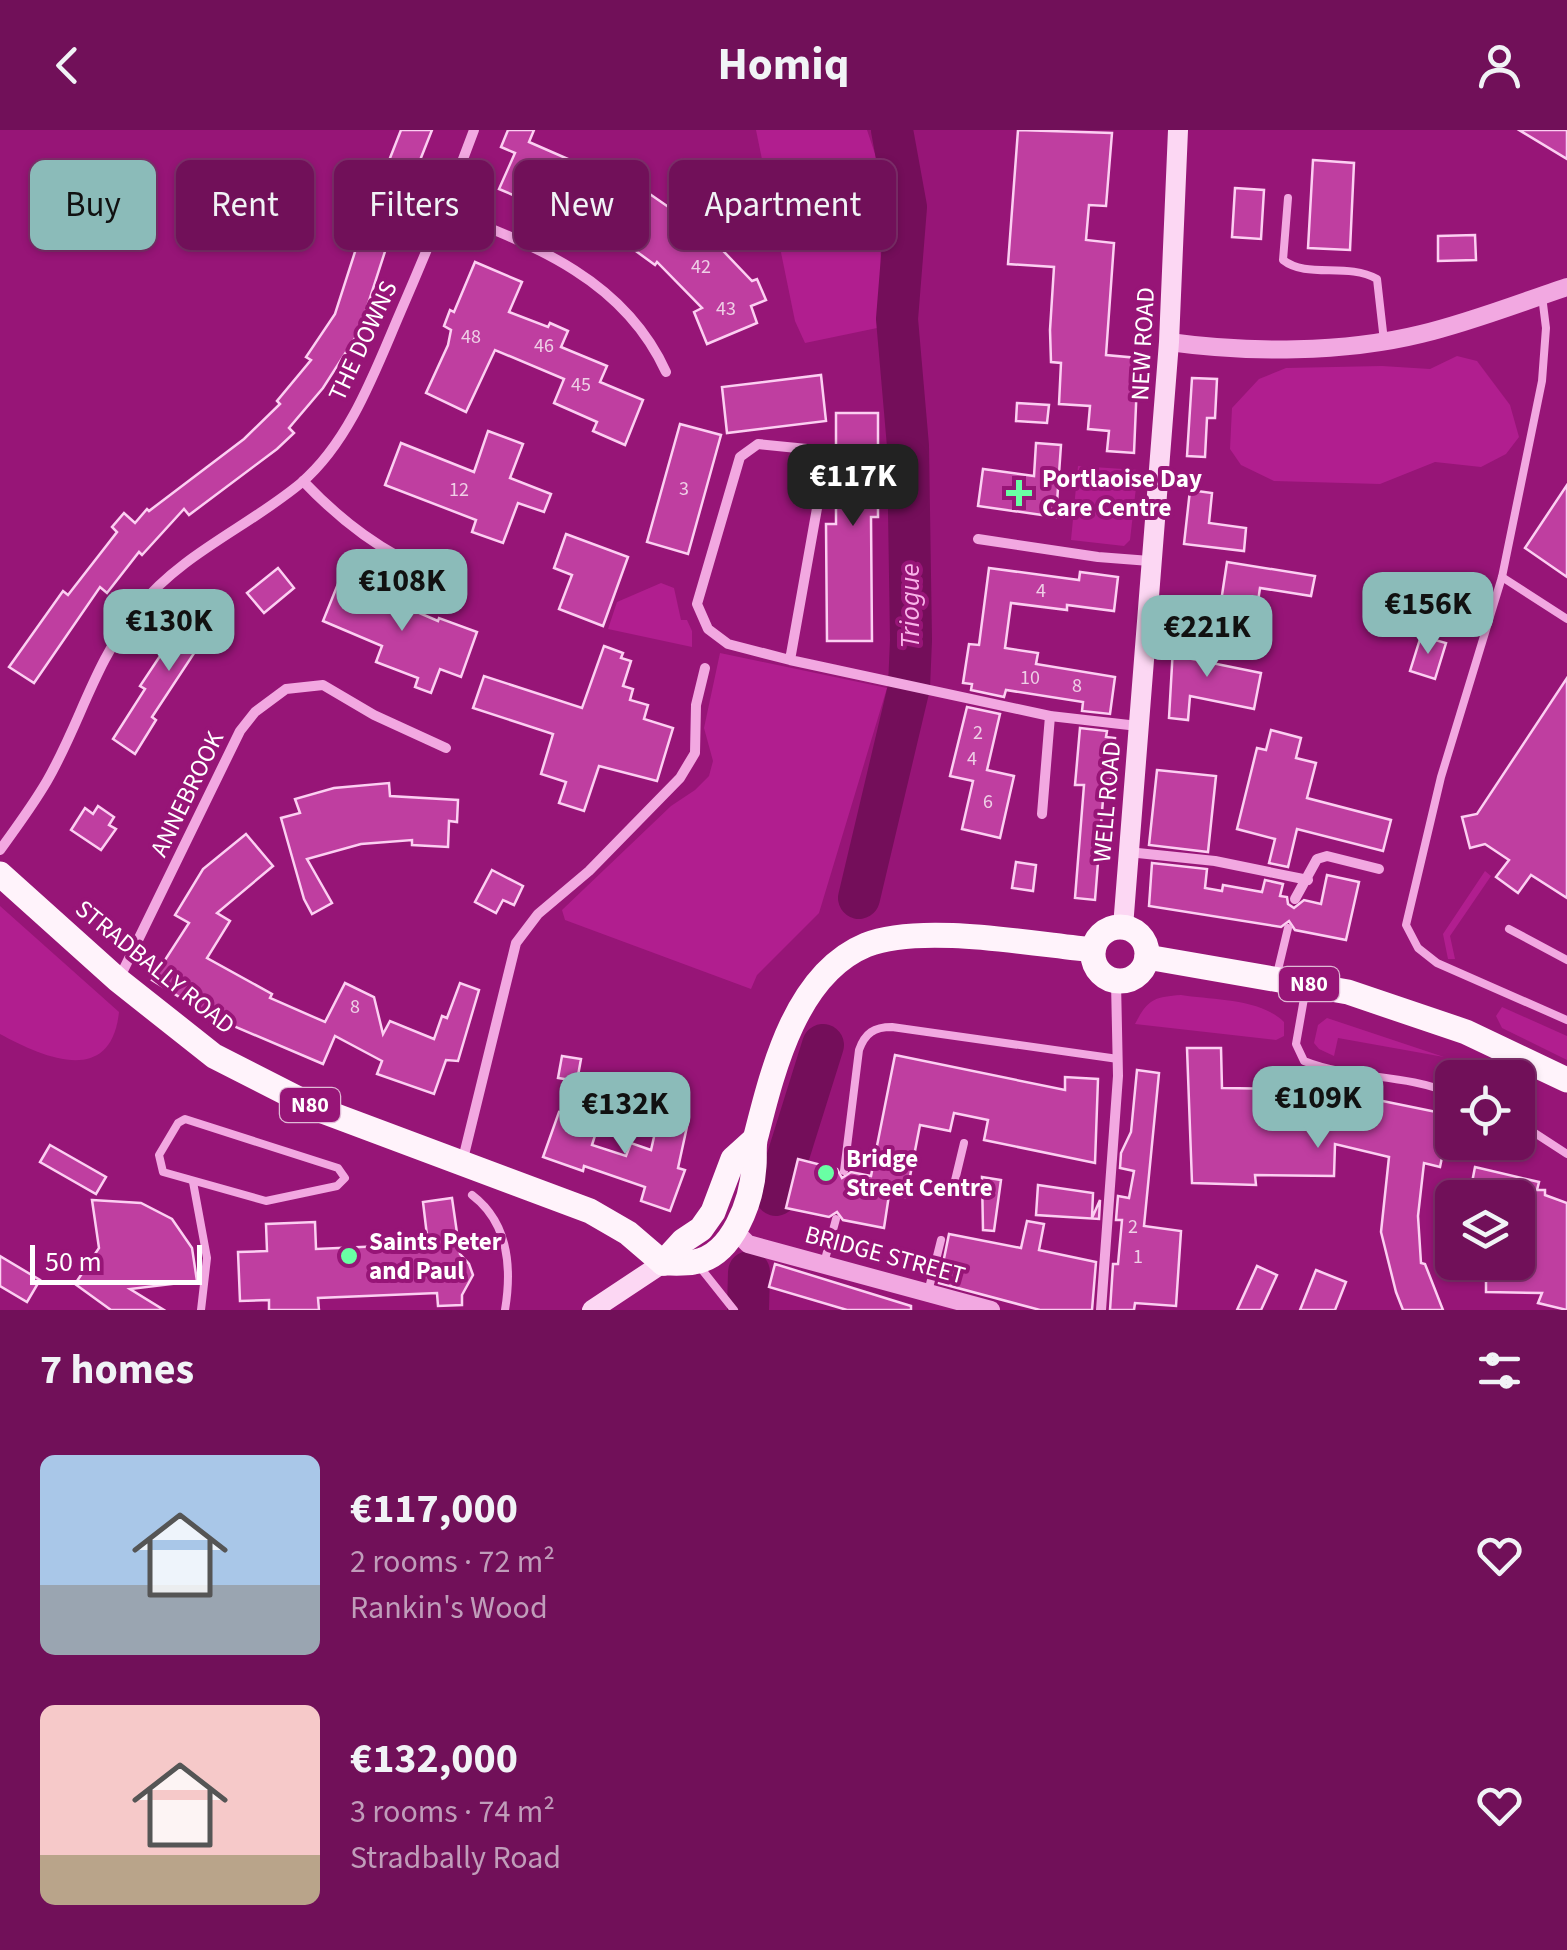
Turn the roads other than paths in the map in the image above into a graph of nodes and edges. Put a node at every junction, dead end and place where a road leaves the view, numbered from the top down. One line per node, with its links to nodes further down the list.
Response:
1 (474, 130): 3 (street, THE DOWNS)
2 (1178, 130): 10 (main road, NEW ROAD)
3 (463, 160)
4 (1288, 198): 9 (lane)
5 (494, 229): 11 (street)
6 (426, 250): 12 (street, THE DOWNS)
7 (1567, 287): 8 (street)
8 (1542, 296): 9 (street); 16 (lane)
9 (1384, 340): 10 (street)
10 (1170, 342): 14 (main road, NEW ROAD)
11 (666, 372)
12 (303, 481): 15 (street); 24 (street, THE DOWNS)
13 (978, 539): 14 (street)
14 (1150, 561): 21 (main road, WELL ROAD)
15 (434, 574)
16 (1502, 577): 17 (lane); 40 (lane)
17 (1567, 619)
18 (790, 660): 18 (street); 20 (street)
19 (705, 668): 48 (street)
20 (1050, 716): 21 (street); 23 (street)
21 (1138, 726): 25 (main road, WELL ROAD)
22 (446, 748): 37 (street, ANNEBROOK)
23 (1042, 814)
24 (0, 850)
25 (1128, 852): 28 (street); 30 (main road, WELL ROAD)
26 (1379, 869): 28 (street)
27 (0, 874): 37 (main road, STRADBALLY ROAD / N80)
28 (1308, 880): 29 (street)
29 (1294, 898)
30 (1124, 927): 33 (main road); 34 (main road)
31 (1288, 928): 36 (lane)
32 (1509, 929): 35 (lane)
33 (1092, 950): 38 (main road); 45 (main road)
34 (1147, 957): 36 (main road, N80); 38 (main road)
35 (1567, 960)
36 (1276, 978): 39 (main road, N80)
37 (118, 980): 48 (main road, STRADBALLY ROAD / N80)
38 (1116, 982): 41 (street)
39 (1307, 984): 42 (main road, N80); 43 (lane)
40 (1567, 1020)
41 (1118, 1059): 49 (lane); 65 (street)
42 (1566, 1080)
43 (1435, 1086)
44 (1535, 1133): 47 (lane)
45 (754, 1140): 55 (main road); 57 (main road)
46 (964, 1143): 51 (lane)
47 (1567, 1154)
48 (462, 1164): 57 (main road, STRADBALLY ROAD / N80)
49 (844, 1171)
50 (193, 1182): 50 (lane); 61 (lane)
51 (952, 1194)
52 (472, 1195): 62 (lane)
53 (836, 1219): 58 (lane)
54 (941, 1240): 59 (lane)
55 (750, 1241): 56 (main road); 58 (street, BRIDGE STREET)
56 (697, 1262): 57 (main road); 60 (lane)
57 (663, 1263): 63 (main road)
58 (824, 1264): 59 (street, BRIDGE STREET)
59 (928, 1292): 64 (street, BRIDGE STREET)
60 (731, 1308)
61 (201, 1310)
62 (505, 1310)
63 (592, 1310)
64 (991, 1310)
65 (1101, 1310)

